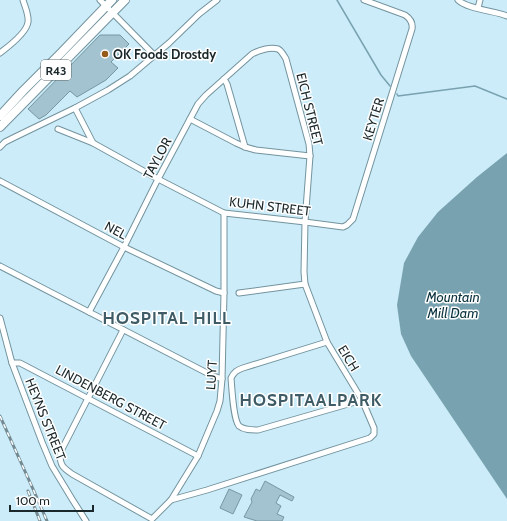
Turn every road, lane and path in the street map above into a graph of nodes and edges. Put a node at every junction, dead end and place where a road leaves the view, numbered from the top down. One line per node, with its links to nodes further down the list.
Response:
1 (22, 0): 13 (street)
2 (112, 0): 8 (main road, R43)
3 (125, 0): 10 (main road, R43)
4 (216, 0): 14 (street)
5 (364, 0): 28 (street, KEYTER)
6 (458, 0): 9 (street)
7 (480, 0): 9 (street)
8 (103, 3): 10 (street); 17 (main road, R43)
9 (478, 8): 11 (street)
10 (112, 12): 14 (street); 19 (main road, R43)
11 (507, 16)
12 (278, 49): 15 (street, TAYLOR); 24 (street, EICH STREET)
13 (0, 53)
14 (154, 55): 16 (street)
15 (224, 79): 18 (street, TAYLOR); 23 (street)
16 (75, 108): 21 (street); 22 (street)
17 (0, 116)
18 (190, 119): 23 (street); 25 (street, TAYLOR)
19 (0, 127)
20 (58, 129): 21 (street, KUHN STREET)
21 (93, 143): 25 (street, KUHN STREET)
22 (0, 147)
23 (245, 147): 24 (street)
24 (310, 156): 29 (street, EICH STREET)
25 (158, 179): 27 (street, KUHN STREET); 30 (street, TAYLOR)
26 (0, 181): 30 (street, NEL)
27 (224, 213): 29 (street, KUHN STREET); 33 (street, LUYT)
28 (353, 219): 29 (street, KUHN STREET)
29 (305, 222): 32 (street, EICH STREET)
30 (124, 247): 33 (street, NEL); 35 (street, TAYLOR)
31 (0, 266): 35 (street)
32 (305, 284): 34 (street); 38 (street, EICH STREET)
33 (224, 293): 40 (street, LUYT)
34 (239, 293)
35 (89, 312): 37 (street)
36 (0, 318): 39 (street, HEYNS STREET)
37 (123, 330): 40 (street); 41 (street)
38 (326, 342): 42 (street, EICH); 42 (street)
39 (12, 363): 41 (street, LINDENBERG STREET); 45 (street, HEYNS STREET)
40 (222, 379): 43 (street, LUYT)
41 (89, 398): 43 (street, LINDENBERG STREET); 44 (street, LUYT)
42 (362, 400): 44 (street, EICH)
43 (198, 456): 44 (street, LUYT)
44 (171, 500)
45 (86, 521)

